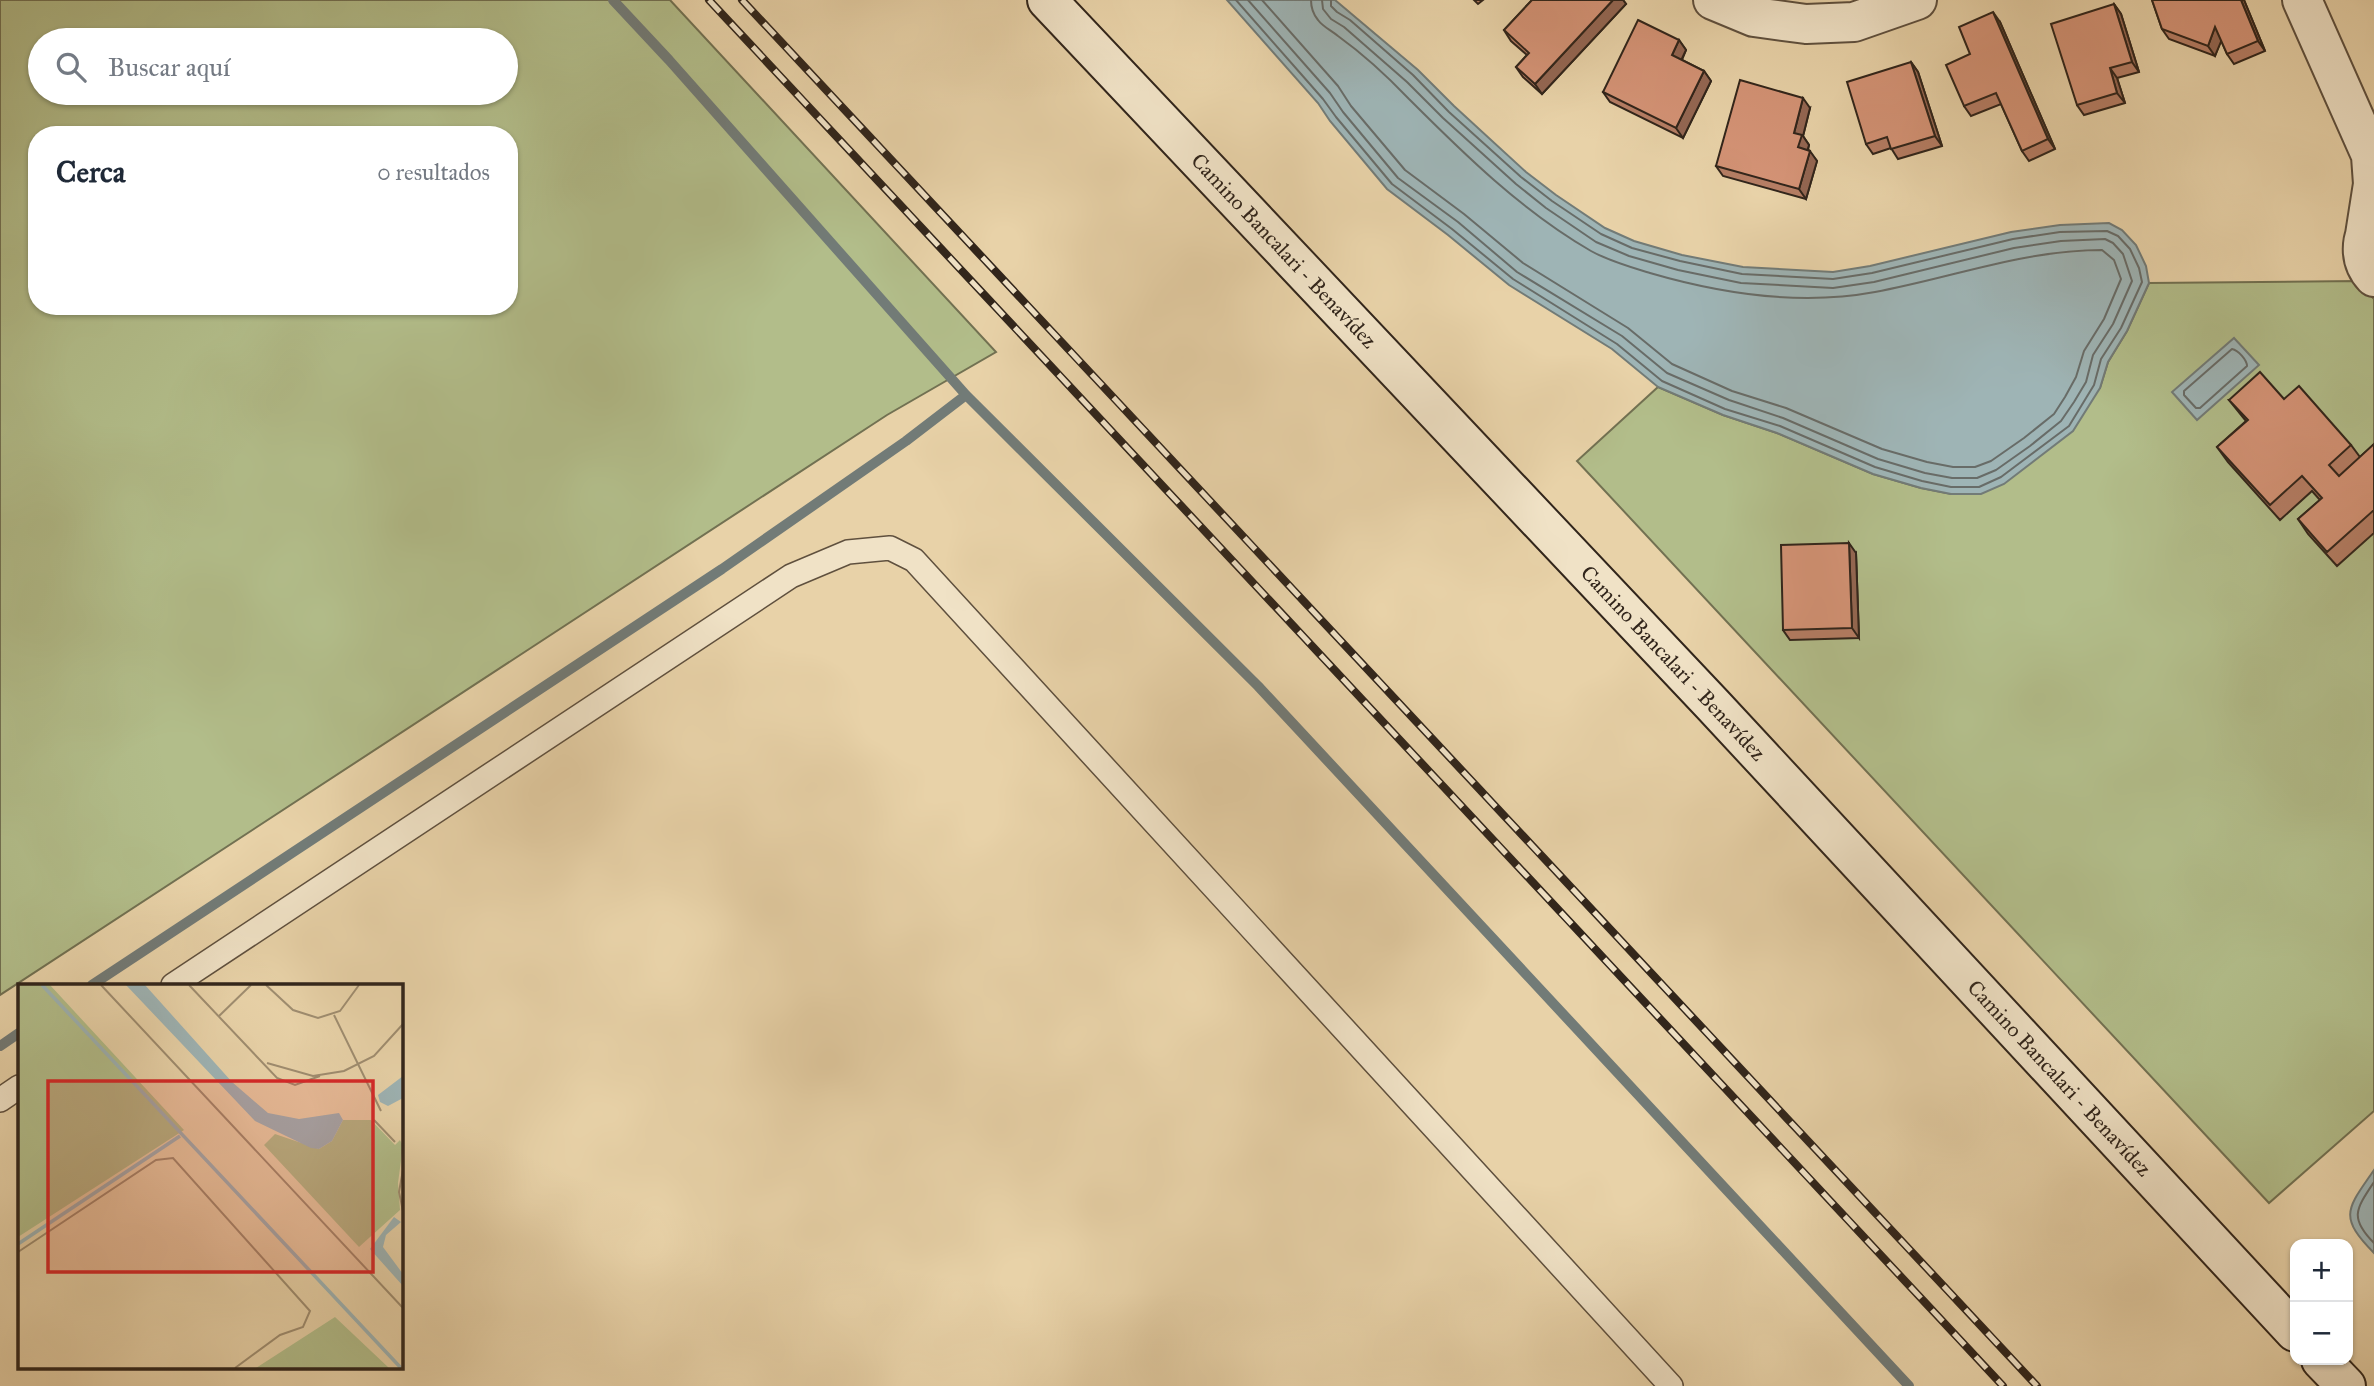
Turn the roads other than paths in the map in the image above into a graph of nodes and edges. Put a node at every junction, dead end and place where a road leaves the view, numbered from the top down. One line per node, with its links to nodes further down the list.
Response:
1 (1047, 0): 11 (main road, Camino Bancalari - Benavídez)
2 (1713, 0): 3 (main road)
3 (1917, 0)
4 (2302, 0): 5 (main road)
5 (2373, 159): 6 (main road)
6 (2369, 228): 7 (main road)
7 (2374, 277)
8 (175, 984): 13 (lane)
9 (18, 1088): 10 (lane)
10 (0, 1100)
11 (2290, 1327)
12 (2326, 1365): 14 (main road)
13 (1671, 1386)
14 (2346, 1386)

